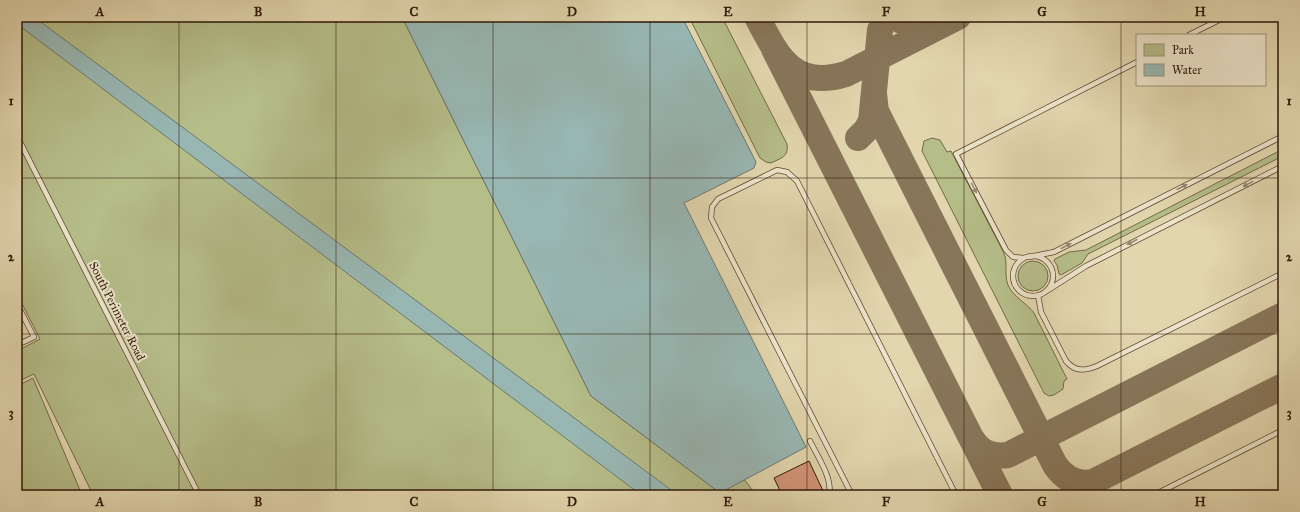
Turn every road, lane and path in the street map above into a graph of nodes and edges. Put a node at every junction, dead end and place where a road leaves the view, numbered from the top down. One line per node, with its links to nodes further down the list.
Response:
1 (1225, 17): 4 (lane)
2 (1278, 17): 3 (lane)
3 (1283, 26)
4 (1191, 34)
5 (1136, 63): 9 (lane, one-way to 9)
6 (17, 136): 17 (lane, South Perimeter Road)
7 (1283, 136): 9 (lane, one-way to 7)
8 (1283, 166): 11 (lane, one-way to 11)
9 (1026, 257): 11 (lane); 12 (lane)
10 (1283, 273): 12 (lane)
11 (1045, 292): 12 (lane)
12 (1038, 295)
13 (17, 304): 14 (lane)
14 (17, 345)
15 (1283, 430): 21 (lane)
16 (810, 441): 18 (lane)
17 (199, 495)
18 (829, 495)
19 (852, 495): 20 (lane)
20 (956, 495)
21 (1154, 495)

